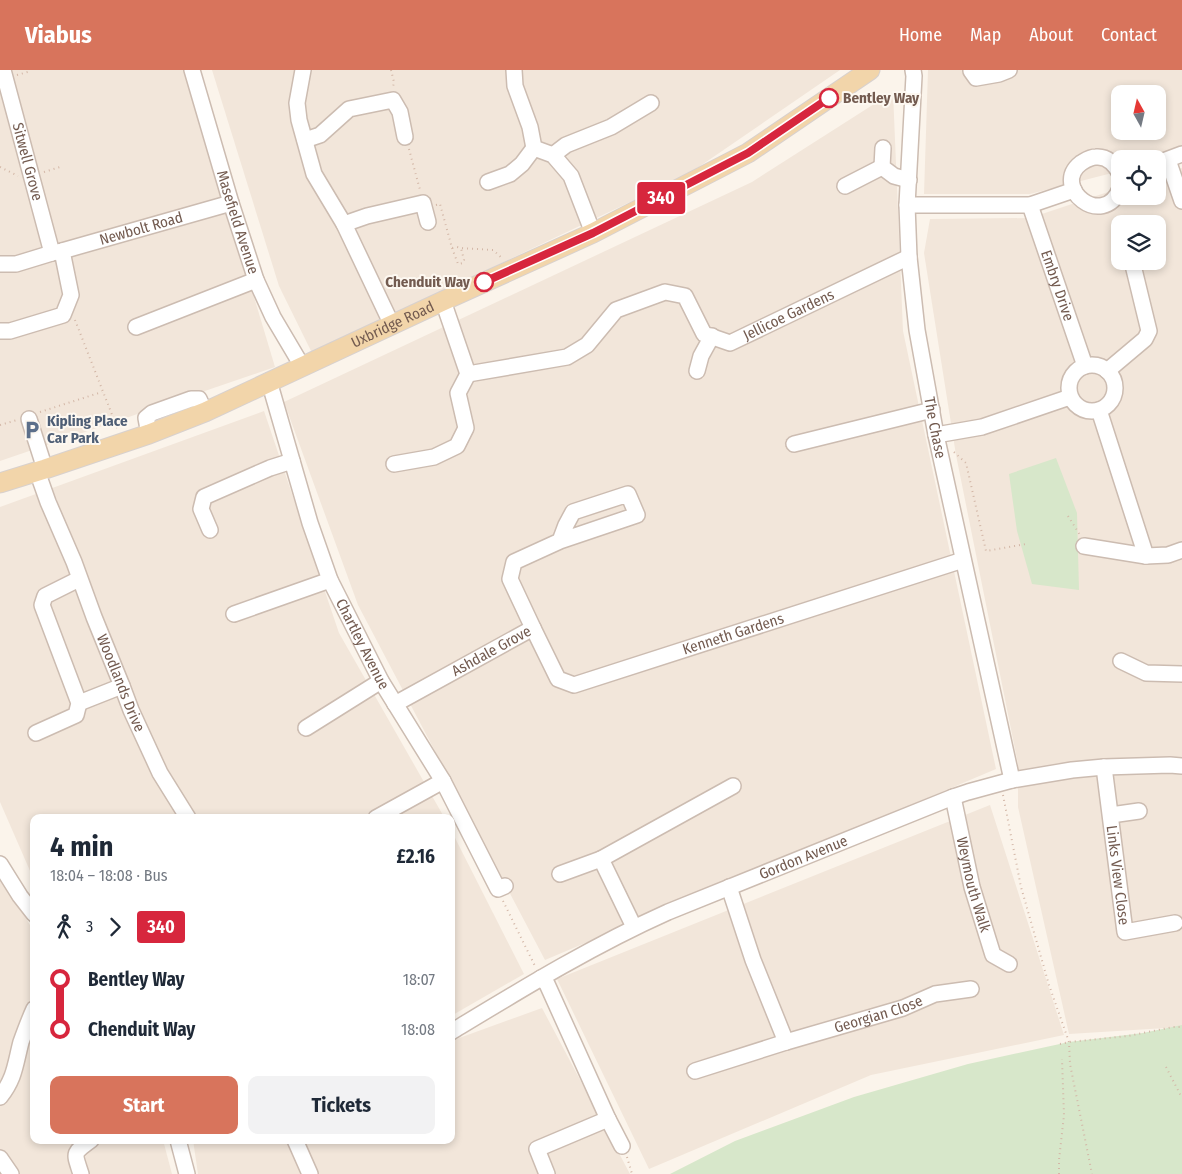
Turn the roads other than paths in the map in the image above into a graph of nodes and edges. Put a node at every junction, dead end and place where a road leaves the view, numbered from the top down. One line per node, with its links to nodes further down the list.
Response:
1 (3, 70): 30 (street, Sitwell Grove)
2 (192, 70): 24 (street, Masefield Avenue)
3 (303, 70): 11 (street)
4 (514, 70): 12 (street)
5 (913, 70): 18 (street, The Chase)
6 (1009, 70): 7 (street)
7 (971, 71)
8 (862, 72): 29 (main road, Uxbridge Road)
9 (651, 103): 14 (street)
10 (406, 137): 11 (street)
11 (305, 140): 28 (street)
12 (534, 148): 14 (street); 19 (street)
13 (883, 148): 17 (street)
14 (553, 154): 29 (street)
15 (1169, 159): 23 (street)
16 (1111, 162): 21 (street)
17 (882, 167): 18 (street); 20 (street)
18 (909, 180): 25 (street, The Chase)
19 (488, 182)
20 (844, 186)
21 (1074, 190): 22 (street); 26 (street)
22 (1111, 201)
23 (1182, 201)
24 (231, 203): 30 (street, Newbolt Road); 34 (street, Masefield Avenue)
25 (907, 205): 26 (street); 31 (street, The Chase)
26 (1030, 205): 41 (street, Embry Drive)
27 (425, 210): 28 (street)
28 (344, 224): 36 (street)
29 (593, 233): 35 (main road, Uxbridge Road)
30 (57, 252): 32 (street, Newbolt Road); 38 (street, Sitwell Grove)
31 (910, 257): 39 (street, Jellicoe Gardens); 47 (street, The Chase)
32 (0, 264)
33 (1134, 270): 43 (street)
34 (256, 280): 37 (street); 40 (street, Masefield Avenue)
35 (443, 301): 36 (main road, Uxbridge Road); 44 (street)
36 (392, 325): 40 (main road, Uxbridge Road)
37 (136, 327)
38 (0, 331)
39 (712, 336): 42 (street); 44 (street)
40 (302, 366): 45 (main road, Uxbridge Road)
41 (1085, 366): 43 (street); 46 (street)
42 (697, 371)
43 (1107, 371): 48 (street)
44 (468, 374): 53 (street)
45 (269, 381): 52 (street, Chartley Avenue); 54 (main road, Uxbridge Road)
46 (1070, 397): 48 (street); 50 (street)
47 (932, 410): 50 (street, The Chase); 51 (street)
48 (1099, 410): 60 (street)
49 (28, 417): 54 (street, Woodlands Drive)
50 (936, 436): 61 (street, The Chase)
51 (794, 444)
52 (292, 461): 56 (street); 63 (street, Chartley Avenue)
53 (394, 464)
54 (41, 470): 55 (main road, Uxbridge Road); 62 (street, Woodlands Drive)
55 (0, 483)
56 (210, 530)
57 (560, 541): 57 (street, Ashdale Grove); 65 (street, Ashdale Grove)
58 (1086, 547): 60 (street)
59 (1182, 550): 60 (street)
60 (1146, 556)
61 (963, 560): 65 (street, Kenneth Gardens); 77 (street, The Chase)
62 (79, 579): 69 (street, Woodlands Drive); 70 (street)
63 (330, 580): 64 (street); 68 (street, Chartley Avenue)
64 (234, 614)
65 (533, 628): 71 (street, Ashdale Grove)
66 (1121, 661): 67 (street)
67 (1182, 674)
68 (380, 681): 71 (street, Chartley Avenue); 72 (street)
69 (122, 686): 70 (street); 81 (street, Woodlands Drive)
70 (79, 704): 73 (street)
71 (395, 704): 76 (street, Chartley Avenue)
72 (306, 728)
73 (36, 733)
74 (1182, 766): 75 (street, Gordon Avenue)
75 (1104, 767): 77 (street, Gordon Avenue); 83 (street, Links View Close)
76 (444, 781): 82 (street); 88 (street, Chartley Avenue)
77 (1006, 781): 79 (street, Gordon Avenue)
78 (733, 786): 84 (street)
79 (953, 796): 87 (street, Gordon Avenue); 92 (street, Weymouth Walk)
80 (1139, 811): 83 (street)
81 (186, 814)
82 (383, 814)
83 (1111, 814): 90 (street, Links View Close)
84 (601, 859): 86 (street); 91 (street)
85 (0, 864): 89 (street)
86 (560, 874)
87 (730, 887): 91 (street, Gordon Avenue); 97 (street)
88 (501, 888)
89 (30, 909)
90 (1175, 923)
91 (634, 928): 93 (street, Gordon Avenue)
92 (1009, 964)
93 (541, 978): 96 (street, Gordon Avenue); 100 (street)
94 (971, 989): 97 (street, Georgian Close)
95 (30, 1019): 99 (street)
96 (455, 1030)
97 (786, 1042): 98 (street, Georgian Close)
98 (695, 1071)
99 (0, 1097)
100 (608, 1119): 104 (street); 110 (street)
101 (86, 1144): 107 (street)
102 (179, 1144): 108 (street)
103 (297, 1144): 109 (street)
104 (622, 1146)
105 (0, 1158): 106 (street)
106 (11, 1174)
107 (81, 1174)
108 (186, 1174)
109 (310, 1174)
110 (547, 1174)

